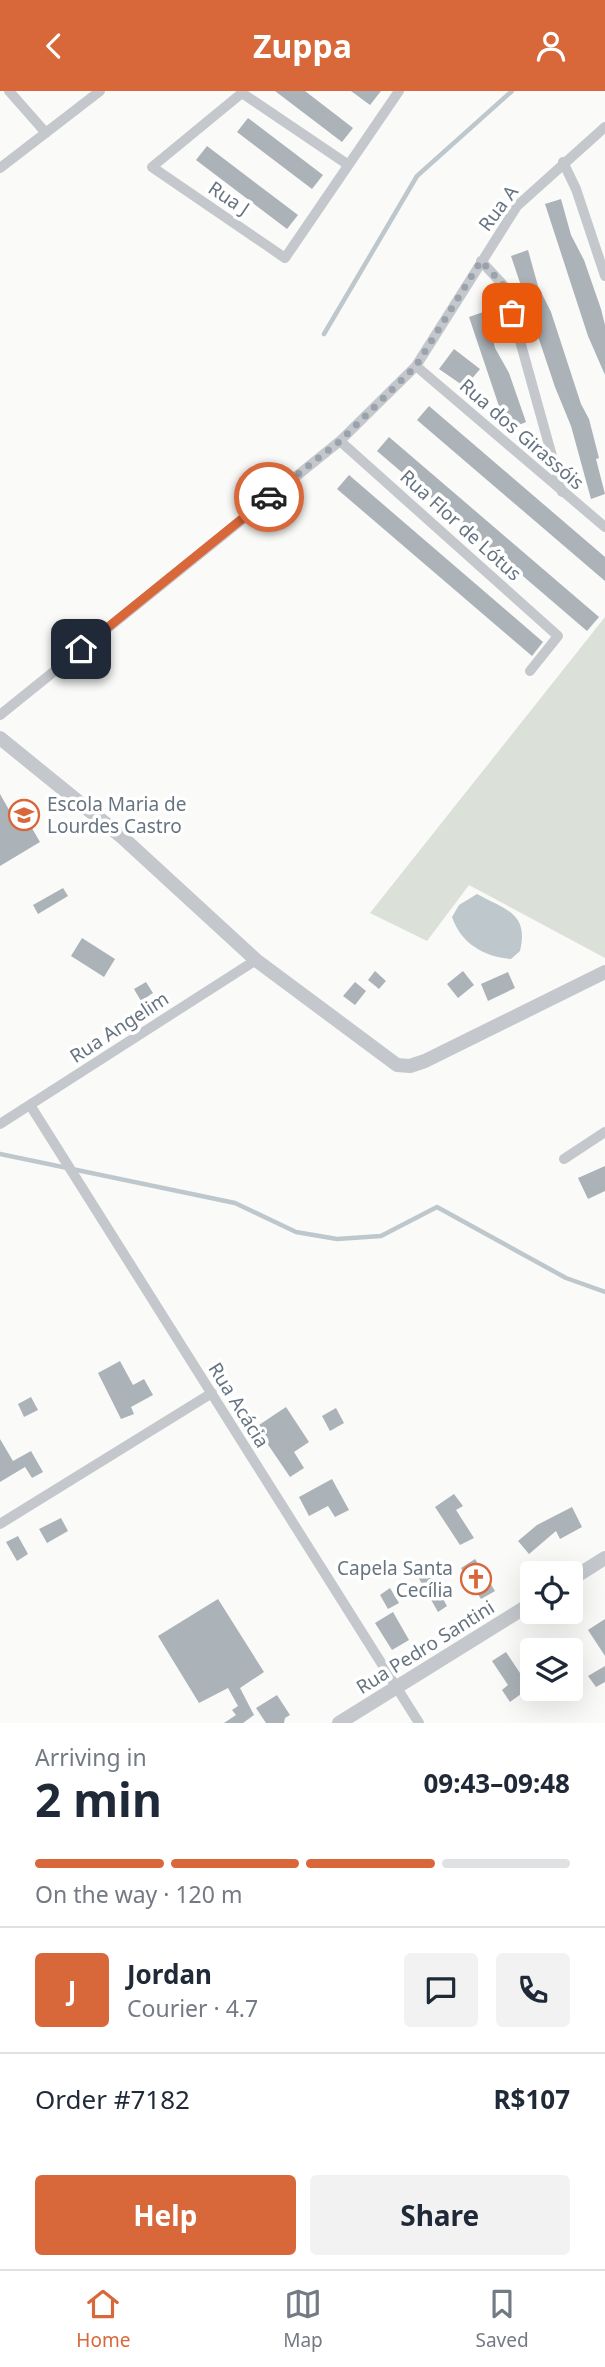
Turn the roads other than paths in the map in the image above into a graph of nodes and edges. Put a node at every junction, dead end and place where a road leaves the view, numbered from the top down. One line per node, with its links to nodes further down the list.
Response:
1 (9, 91): 6 (street)
2 (100, 91): 6 (street)
3 (399, 91): 8 (street)
4 (242, 93): 8 (street); 8 (street, Rua J)
5 (605, 127): 7 (street, Rua A)
6 (46, 133): 9 (street)
7 (563, 162): 10 (street, Rua A); 11 (street)
8 (347, 165)
9 (0, 168)
10 (481, 261): 12 (street, Rua A); 14 (street)
11 (605, 276)
12 (416, 366): 13 (street, Rua A); 14 (street, Rua dos Girassóis)
13 (340, 441): 16 (street, Rua Flor de Lótus); 17 (street, Rua A)
14 (562, 492): 15 (street, Rua dos Girassóis)
15 (605, 527)
16 (530, 671)
17 (0, 715)
18 (0, 738): 19 (street)
19 (256, 960): 20 (street); 21 (street, Rua Angelim)
20 (605, 972)
21 (30, 1105): 22 (street, Rua Angelim); 25 (street, Rua Acácia)
22 (0, 1124)
23 (605, 1132): 24 (street)
24 (564, 1159)
25 (212, 1393): 26 (street); 30 (street, Rua Acácia)
26 (0, 1524)
27 (605, 1558): 28 (street)
28 (583, 1572)
29 (520, 1610): 30 (street, Rua Pedro Santini)
30 (397, 1687): 31 (street, Rua Pedro Santini); 32 (street, Rua Acácia)
31 (339, 1723)
32 (419, 1723)

